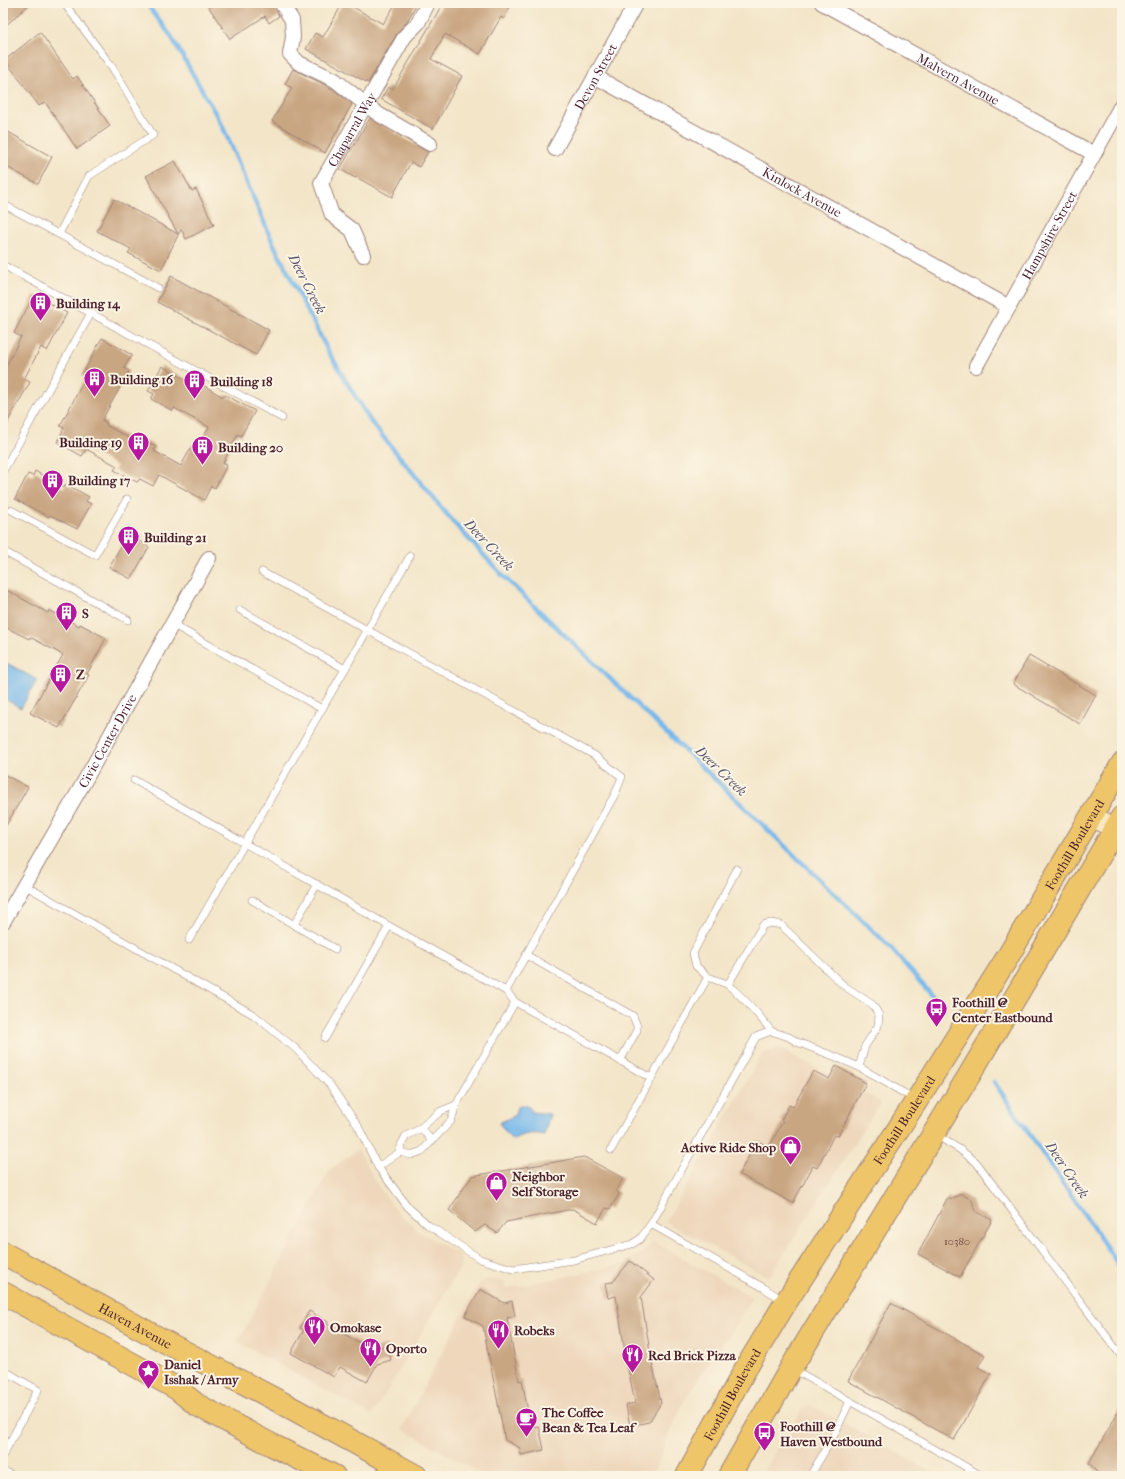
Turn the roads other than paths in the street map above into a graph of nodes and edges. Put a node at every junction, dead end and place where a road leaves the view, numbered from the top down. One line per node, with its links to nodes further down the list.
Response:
1 (64, 3): 14 (lane)
2 (281, 3): 8 (street)
3 (428, 3): 8 (street, Chaparral Way)
4 (636, 3): 7 (street, Devon Street)
5 (822, 3): 6 (street, Malvern Avenue)
6 (841, 8): 12 (street, Malvern Avenue)
7 (596, 76): 11 (street, Devon Street); 18 (street, Kinlock Avenue)
8 (366, 104): 10 (street); 15 (street, Chaparral Way)
9 (1122, 104): 12 (street, Hampshire Street)
10 (430, 144)
11 (555, 149)
12 (1094, 154): 18 (street, Hampshire Street)
13 (3, 204): 14 (lane)
14 (59, 234): 17 (lane)
15 (363, 255)
16 (3, 265): 19 (lane)
17 (158, 288)
18 (1009, 307): 20 (street, Hampshire Street)
19 (91, 313): 21 (lane); 22 (lane)
20 (976, 366)
21 (282, 418)
22 (3, 471)
23 (127, 499): 24 (lane)
24 (11, 510)
25 (3, 551): 30 (lane)
26 (410, 556): 32 (lane)
27 (209, 558): 31 (street, Civic Center Drive)
28 (262, 572): 32 (lane)
29 (240, 610): 33 (lane)
30 (128, 620)
31 (172, 624): 34 (lane); 42 (street, Civic Center Drive)
32 (368, 630): 33 (lane); 49 (lane)
33 (345, 669): 34 (lane)
34 (322, 709): 39 (lane)
35 (1122, 764): 37 (main road, Foothill Boulevard)
36 (134, 780): 39 (lane)
37 (1092, 816): 38 (street); 59 (main road, Foothill Boulevard)
38 (1120, 826): 62 (main road, Foothill Boulevard)
39 (246, 843): 41 (lane); 47 (lane)
40 (737, 869): 50 (lane)
41 (317, 884): 45 (lane); 46 (lane)
42 (24, 885): 44 (street, Civic Center Drive); 66 (lane)
43 (252, 900): 45 (lane)
44 (3, 922)
45 (294, 925): 48 (lane)
46 (389, 926): 52 (lane); 55 (lane)
47 (189, 940)
48 (335, 949)
49 (526, 955): 52 (lane); 56 (lane)
50 (708, 977): 51 (lane); 58 (lane)
51 (727, 984): 54 (lane); 57 (lane)
52 (506, 991): 53 (lane)
53 (515, 1002): 56 (lane); 60 (lane)
54 (771, 1031): 57 (lane); 67 (lane)
55 (325, 1038)
56 (620, 1061): 58 (lane)
57 (859, 1067): 59 (lane)
58 (651, 1078): 64 (lane)
59 (917, 1100): 70 (main road, Foothill Boulevard)
60 (456, 1105): 61 (lane); 63 (lane)
61 (421, 1128): 63 (lane); 65 (lane)
62 (933, 1133): 71 (lane); 72 (main road, Foothill Boulevard)
63 (432, 1141): 65 (lane)
64 (611, 1150)
65 (400, 1152): 66 (lane)
66 (378, 1167): 67 (lane)
67 (651, 1224): 70 (lane)
68 (3, 1253): 80 (main road, Haven Avenue)
69 (3, 1293): 79 (main road)
70 (786, 1302): 81 (main road, Foothill Boulevard)
71 (1122, 1357)
72 (791, 1368): 74 (lane); 82 (main road, Foothill Boulevard)
73 (3, 1370): 75 (lane)
74 (850, 1401): 76 (lane); 83 (lane)
75 (3, 1455)
76 (970, 1469): 84 (lane); 85 (lane)
77 (3, 1470): 78 (lane)
78 (14, 1476)
79 (334, 1476)
80 (416, 1476)
81 (687, 1476)
82 (729, 1476)
83 (810, 1476)
84 (966, 1476)
85 (982, 1476)

